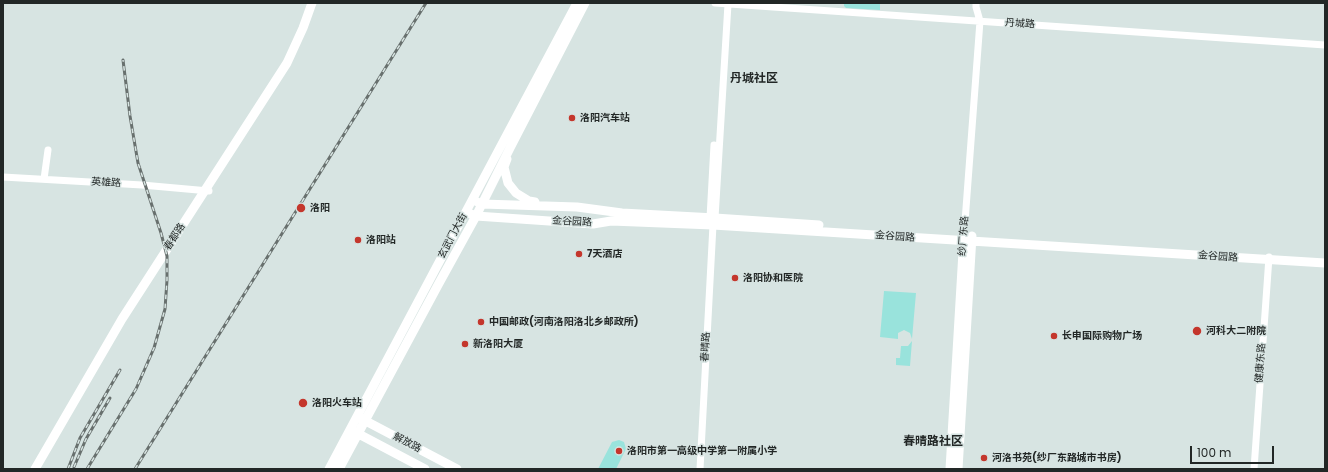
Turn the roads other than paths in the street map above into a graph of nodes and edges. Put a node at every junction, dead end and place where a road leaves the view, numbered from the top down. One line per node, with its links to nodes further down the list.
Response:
1 (312, 3): 14 (main road, 春都路)
2 (316, 3): 14 (main road, 春都路)
3 (577, 3): 15 (main road, 玄武门大街)
4 (585, 3): 10 (main road, 玄武门大街)
5 (715, 3): 7 (street, 丹城路)
6 (976, 3): 8 (street, 纱厂东路)
7 (726, 4): 8 (street, 丹城路); 20 (street, 春晴路)
8 (980, 21): 9 (street, 丹城路); 21 (street, 纱厂东路)
9 (1325, 45)
10 (510, 148): 16 (main road, 玄武门大街); 17 (main road)
11 (48, 150): 13 (street)
12 (3, 177): 13 (street, 英雄路)
13 (44, 179): 14 (street, 英雄路)
14 (207, 191): 27 (main road, 春都路); 28 (main road, 春都路)
15 (473, 200): 16 (main road, 金谷园路); 18 (main road, 玄武门大街)
16 (482, 204): 17 (main road, 金谷园路); 19 (main road, 玄武门大街)
17 (560, 206): 20 (main road, 金谷园路)
18 (466, 212): 19 (main road, 金谷园路); 25 (main road, 玄武门大街)
19 (476, 216): 20 (main road, 金谷园路); 25 (main road, 玄武门大街)
20 (713, 220): 21 (main road, 金谷园路); 33 (street, 春晴路)
21 (968, 238): 22 (main road, 金谷园路); 34 (main road, 纱厂东路); 35 (main road, 纱厂东路)
22 (1269, 258): 23 (main road, 金谷园路); 24 (main road, 金谷园路); 36 (street, 健康东路)
23 (1325, 260)
24 (1325, 264)
25 (361, 419): 26 (main road, 玄武门大街); 32 (main road, 解放路)
26 (354, 431): 29 (main road, 玄武门大街); 30 (main road, 玄武门大街); 31 (main road, 解放路)
27 (35, 469)
28 (40, 469)
29 (329, 469)
30 (338, 469)
31 (425, 469)
32 (457, 469)
33 (700, 469)
34 (950, 469)
35 (958, 469)
36 (1254, 469): 37 (street)
37 (1260, 469)

